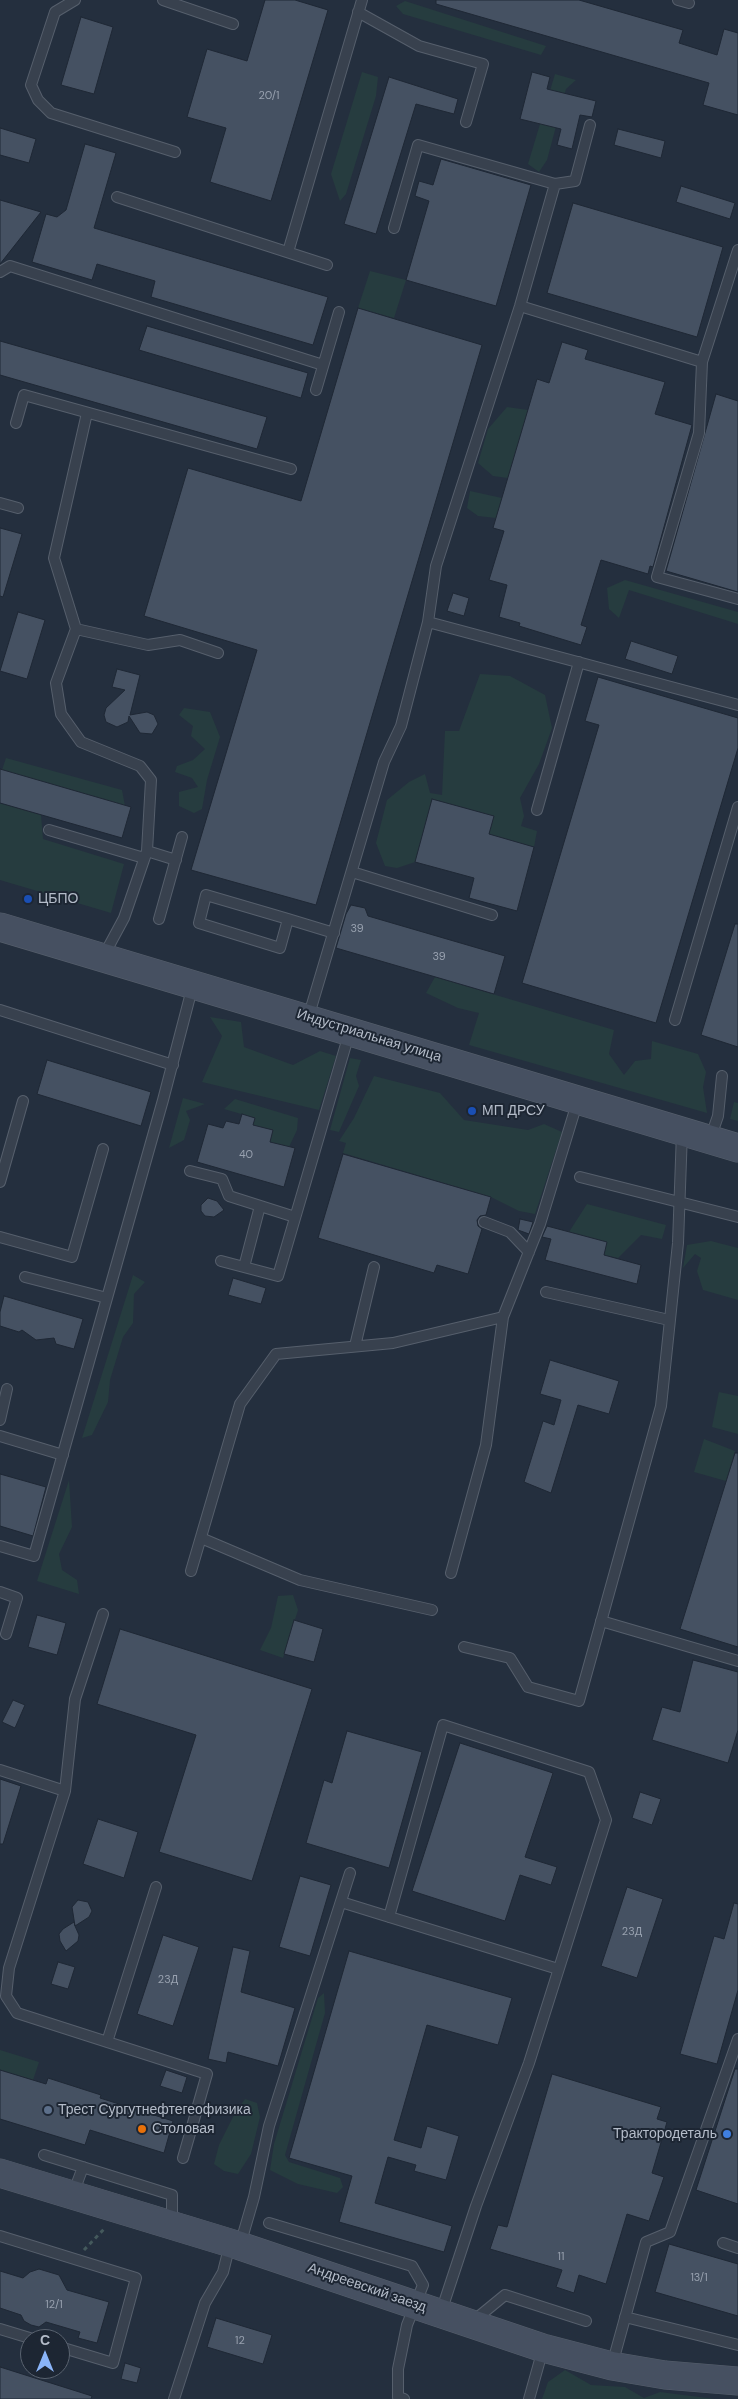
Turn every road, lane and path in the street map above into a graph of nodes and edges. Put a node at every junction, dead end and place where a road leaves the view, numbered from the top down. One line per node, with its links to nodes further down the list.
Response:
1 (75, 0): 10 (lane)
2 (163, 0): 7 (lane)
3 (362, 0): 6 (lane)
4 (678, 0): 5 (lane)
5 (689, 3)
6 (358, 12): 8 (lane); 15 (lane)
7 (234, 24)
8 (466, 122)
9 (590, 126): 11 (lane)
10 (174, 152)
11 (556, 184): 13 (lane); 18 (lane)
12 (117, 196): 15 (lane)
13 (394, 228)
14 (738, 250): 20 (lane)
15 (288, 252): 16 (lane)
16 (327, 265)
17 (0, 272): 21 (lane)
18 (520, 306): 20 (lane); 29 (lane)
19 (339, 312): 21 (lane)
20 (702, 362): 28 (lane)
21 (323, 365): 22 (lane)
22 (316, 390)
23 (87, 413): 24 (lane); 25 (lane); 30 (lane)
24 (16, 423)
25 (291, 469)
26 (0, 503): 27 (lane)
27 (18, 508)
28 (738, 600)
29 (428, 622): 32 (lane); 40 (lane)
30 (76, 629): 31 (lane); 38 (lane)
31 (218, 653)
32 (579, 662): 33 (lane); 35 (lane)
33 (738, 705)
34 (738, 807): 50 (lane)
35 (536, 810)
36 (49, 830): 38 (lane)
37 (182, 837): 39 (lane)
38 (146, 855): 39 (lane); 46 (lane)
39 (176, 860): 42 (lane)
40 (352, 872): 41 (lane); 45 (lane)
41 (492, 915)
42 (159, 919)
43 (288, 920): 43 (lane); 45 (lane)
44 (0, 927): 46 (main road, Индустриальная улица)
45 (334, 933): 49 (lane)
46 (103, 957): 47 (main road, Индустриальная улица)
47 (194, 984): 49 (main road, Индустриальная улица); 52 (lane)
48 (0, 1010): 52 (lane)
49 (308, 1018): 51 (main road, Индустриальная улица)
50 (675, 1020)
51 (350, 1030): 54 (main road, Индустриальная улица); 65 (lane)
52 (173, 1065): 75 (lane)
53 (722, 1076): 57 (lane)
54 (578, 1099): 56 (main road, Индустриальная улица); 69 (lane)
55 (23, 1101): 62 (lane)
56 (682, 1131): 57 (main road, Индустриальная улица); 63 (lane)
57 (710, 1140): 58 (main road, Индустриальная улица)
58 (738, 1148)
59 (103, 1150): 68 (lane)
60 (190, 1171): 64 (lane)
61 (580, 1177): 63 (lane)
62 (0, 1182)
63 (679, 1202): 66 (lane); 77 (lane)
64 (260, 1206): 65 (lane); 71 (lane)
65 (295, 1217): 71 (lane)
66 (738, 1217)
67 (484, 1222): 69 (lane)
68 (0, 1237)
69 (529, 1252): 76 (lane)
70 (221, 1260): 71 (lane)
71 (244, 1266)
72 (374, 1266): 78 (lane)
73 (25, 1277): 75 (lane)
74 (546, 1292): 77 (lane)
75 (107, 1298): 82 (lane)
76 (503, 1317): 78 (lane); 86 (lane)
77 (670, 1320): 90 (lane)
78 (355, 1346): 83 (lane)
79 (7, 1389): 80 (lane)
80 (0, 1420)
81 (0, 1436): 82 (lane)
82 (63, 1455): 84 (lane)
83 (201, 1538): 85 (lane); 88 (lane)
84 (0, 1546)
85 (191, 1571)
86 (451, 1573)
87 (0, 1592): 91 (lane)
88 (432, 1610)
89 (103, 1614): 95 (lane)
90 (601, 1621): 92 (lane); 93 (lane)
91 (6, 1634)
92 (464, 1647)
93 (738, 1661)
94 (0, 1770): 95 (lane)
95 (66, 1791): 102 (lane)
96 (350, 1873): 98 (lane)
97 (156, 1887): 102 (lane)
98 (341, 1902): 99 (lane); 112 (lane)
99 (389, 1917): 100 (lane); 100 (lane)
100 (558, 1970): 114 (lane)
101 (738, 2038): 115 (lane)
102 (107, 2042): 104 (lane)
103 (44, 2155): 105 (lane)
104 (182, 2158)
105 (83, 2167): 107 (lane); 109 (lane)
106 (0, 2173): 107 (main road, Андреевский заезд)
107 (73, 2195): 109 (main road, Андреевский заезд)
108 (269, 2224): 114 (lane)
109 (172, 2225): 112 (main road, Андреевский заезд)
110 (0, 2236): 122 (lane)
111 (723, 2243): 113 (lane)
112 (235, 2244): 114 (main road, Андреевский заезд); 126 (lane)
113 (738, 2248)
114 (428, 2309): 117 (main road, Андреевский заезд); 125 (lane)
115 (625, 2317): 120 (lane); 123 (lane)
116 (586, 2321): 117 (lane)
117 (472, 2323): 121 (main road, Андреевский заезд)
118 (0, 2329): 119 (lane)
119 (20, 2335)
120 (738, 2345)
121 (543, 2348): 123 (main road, Андреевский заезд); 127 (lane)
122 (70, 2350)
123 (612, 2366): 124 (main road, Андреевский заезд)
124 (738, 2381)
125 (399, 2398)
126 (174, 2399)
127 (529, 2399)

